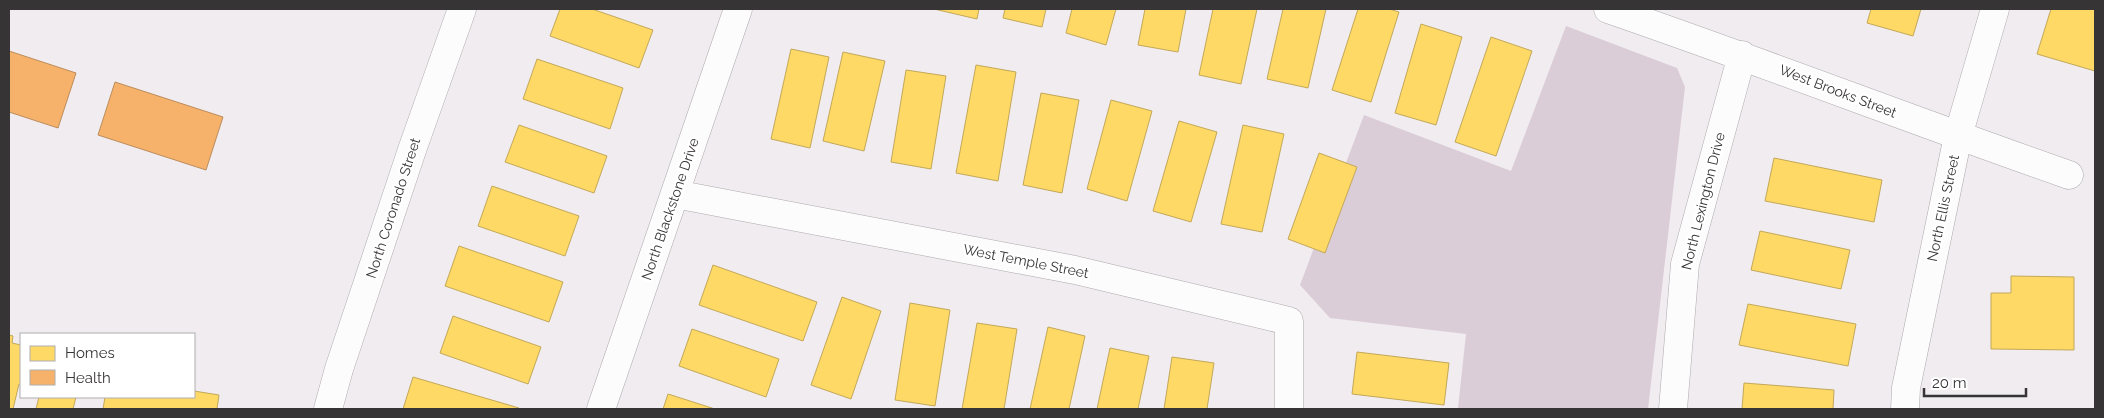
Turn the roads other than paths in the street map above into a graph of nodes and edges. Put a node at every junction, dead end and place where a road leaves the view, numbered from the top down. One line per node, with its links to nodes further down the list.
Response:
1 (462, 9): 9 (street, North Coronado Street)
2 (738, 9): 8 (street, North Blackstone Drive)
3 (1608, 9): 5 (street, West Brooks Street)
4 (1995, 9): 6 (street, North Ellis Street)
5 (1742, 55): 6 (street, West Brooks Street); 12 (street, North Lexington Drive)
6 (1958, 136): 7 (street, West Brooks Street); 13 (street, North Ellis Street)
7 (2069, 175)
8 (675, 194): 10 (street, North Blackstone Drive); 11 (street, West Temple Street)
9 (328, 409)
10 (601, 409)
11 (1289, 409)
12 (1673, 409)
13 (1905, 409)

